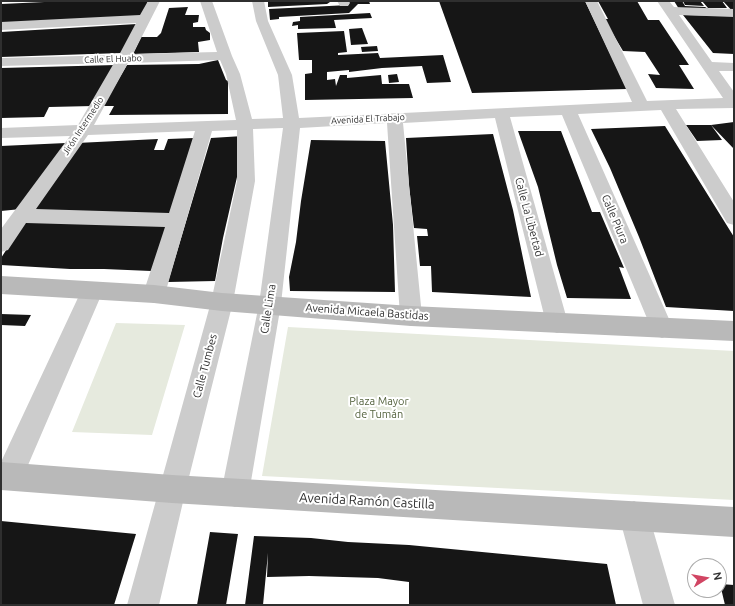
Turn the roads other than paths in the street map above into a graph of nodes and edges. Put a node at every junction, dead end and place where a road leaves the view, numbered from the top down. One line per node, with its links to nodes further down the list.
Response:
1 (154, 1): 7 (street, Jirón Intermedio)
2 (206, 1): 9 (street, Calle Tumbes)
3 (258, 1): 20 (street, Calle Lima)
4 (591, 1): 16 (street)
5 (666, 6): 6 (street); 12 (street)
6 (734, 12)
7 (144, 19): 8 (street); 10 (street, Jirón Intermedio)
8 (1, 26)
9 (225, 56): 10 (street, Calle El Huabo); 21 (street, Calle Tumbes)
10 (124, 58): 11 (street, Calle El Huabo); 23 (street, Jirón Intermedio)
11 (1, 62)
12 (708, 66): 13 (street); 14 (street)
13 (734, 67)
14 (734, 103): 15 (street, Avenida El Trabajo)
15 (666, 105): 16 (street, Avenida El Trabajo); 26 (street)
16 (642, 106): 17 (street, Avenida El Trabajo)
17 (568, 110): 18 (street, Avenida El Trabajo); 36 (street, Calle Piura)
18 (501, 112): 19 (street, Avenida El Trabajo); 35 (street, Calle La Libertad)
19 (395, 117): 20 (street, Avenida El Trabajo); 34 (street)
20 (292, 123): 21 (street, Avenida El Trabajo); 33 (street, Calle Lima)
21 (245, 124): 22 (street, Avenida El Trabajo); 32 (street, Calle Tumbes)
22 (205, 126): 23 (street, Avenida El Trabajo); 27 (street)
23 (82, 130): 24 (street, Avenida El Trabajo); 25 (street, Jirón Intermedio)
24 (1, 133)
25 (21, 216): 27 (street); 28 (street, Jirón Intermedio)
26 (734, 218)
27 (177, 220): 31 (street)
28 (1, 244)
29 (1, 285): 30 (main road, Avenida Micaela Bastidas)
30 (92, 291): 31 (main road, Avenida Micaela Bastidas); 38 (street)
31 (154, 294): 32 (main road, Avenida Micaela Bastidas)
32 (222, 302): 33 (main road, Avenida Micaela Bastidas); 39 (street, Calle Tumbes)
33 (270, 304): 34 (main road, Avenida Micaela Bastidas); 40 (street, Calle Lima)
34 (411, 316): 35 (main road, Avenida Micaela Bastidas)
35 (557, 323): 36 (main road, Avenida Micaela Bastidas)
36 (662, 328): 37 (main road, Avenida Micaela Bastidas)
37 (734, 331)
38 (5, 476): 39 (main road, Avenida Ramón Castilla)
39 (172, 490): 40 (main road, Avenida Ramón Castilla); 43 (street, Calle Tumbes)
40 (235, 493): 41 (main road, Avenida Ramón Castilla)
41 (634, 516): 42 (main road, Avenida Ramón Castilla); 44 (street)
42 (734, 522)
43 (143, 605)
44 (659, 605)

